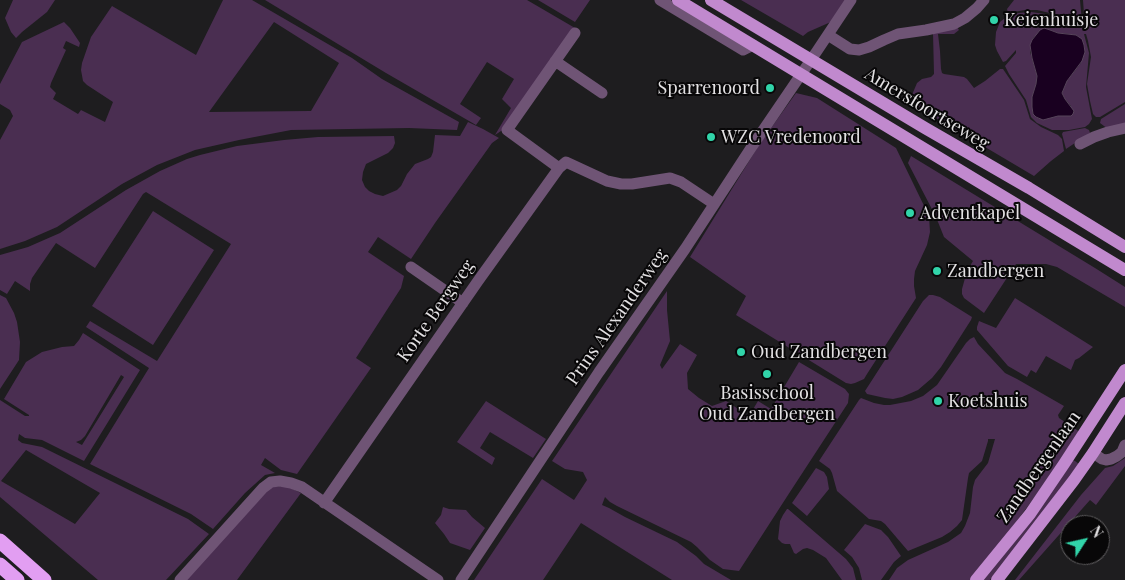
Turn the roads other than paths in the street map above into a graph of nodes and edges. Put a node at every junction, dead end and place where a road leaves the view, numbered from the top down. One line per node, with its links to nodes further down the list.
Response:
1 (660, 0): 8 (street, Amersfoortseweg)
2 (678, 0): 8 (main road, Amersfoortseweg)
3 (711, 0): 9 (main road, Amersfoortseweg)
4 (851, 0): 7 (street, Prins Alexanderweg)
5 (984, 0): 7 (street)
6 (575, 33): 10 (street)
7 (828, 35): 9 (street, Prins Alexanderweg)
8 (753, 45): 11 (main road, Amersfoortseweg)
9 (811, 60): 11 (street, Prins Alexanderweg); 17 (main road, Amersfoortseweg)
10 (555, 61): 12 (street); 15 (street)
11 (801, 74): 16 (street, Prins Alexanderweg); 19 (main road, Amersfoortseweg)
12 (602, 92)
13 (1125, 128): 14 (street)
14 (1080, 144)
15 (559, 168): 16 (street); 20 (street, Korte Bergweg)
16 (714, 204): 33 (street, Prins Alexanderweg)
17 (1125, 247)
18 (411, 268): 20 (street)
19 (1125, 270)
20 (463, 303): 26 (street, Korte Bergweg)
21 (1125, 370): 23 (main road, Zandbergenlaan)
22 (1125, 403): 25 (main road, Zandbergenlaan)
23 (1078, 443): 25 (main road); 34 (main road, Zandbergenlaan)
24 (1125, 445): 25 (street)
25 (1093, 453): 35 (main road, Zandbergenlaan)
26 (324, 503): 31 (street); 32 (street)
27 (0, 540): 30 (highway)
28 (0, 565): 29 (highway)
29 (18, 580)
30 (44, 580)
31 (180, 580)
32 (438, 580)
33 (461, 580)
34 (976, 580)
35 (997, 580)

